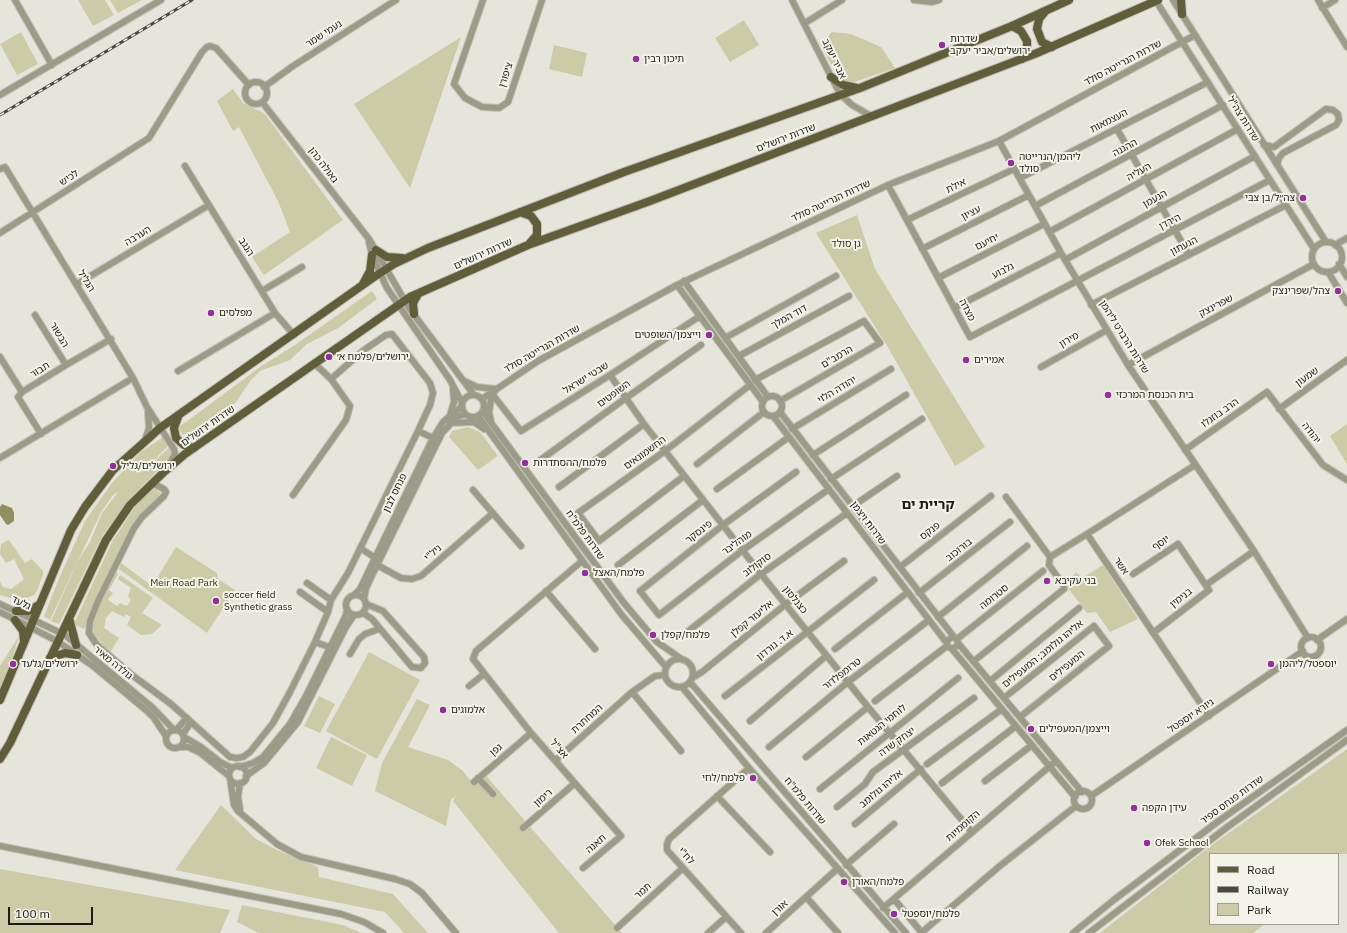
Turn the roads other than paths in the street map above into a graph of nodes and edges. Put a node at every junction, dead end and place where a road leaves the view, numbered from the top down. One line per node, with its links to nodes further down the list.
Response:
1 (14, 0): 26 (street)
2 (161, 0): 26 (street)
3 (396, 0): 30 (street, נעמי שמר)
4 (483, 0): 5 (street, ציפורן)
5 (542, 0)
6 (792, 0): 19 (street, אביר יעקב)
7 (842, 0): 19 (street)
8 (914, 0): 9 (street)
9 (939, 0)
10 (1069, 0): 17 (main road)
11 (1157, 0): 22 (street, שדרות צה"ל); 23 (main road, שדרות ירושלים)
12 (1173, 0): 18 (street, שדרות צה"ל)
13 (1181, 0): 18 (main road)
14 (1318, 0): 16 (street)
15 (1335, 0): 16 (street)
16 (1322, 8): 24 (street)
17 (1046, 11): 20 (main road); 23 (main road)
18 (1182, 14): 21 (street, שדרות צה"ל)
19 (805, 22): 27 (street, אביר יעקב)
20 (1012, 26): 25 (main road); 31 (main road)
21 (1195, 34): 22 (street, שדרות הנרייטה סולד); 40 (street, שדרות צה"ל)
22 (1183, 42): 28 (street, שדרות צה"ל); 39 (street, שדרות הנרייטה סולד)
23 (1052, 47): 25 (main road, שדרות ירושלים)
24 (1347, 47)
25 (1022, 59): 36 (main road, שדרות ירושלים)
26 (52, 65): 33 (street)
27 (831, 77): 31 (main road); 32 (street, אביר יעקב)
28 (1208, 82): 35 (street, שדרות צה"ל); 37 (street, העצמאות)
29 (249, 85): 30 (street); 34 (street); 57 (street, לכיש)
30 (264, 86): 34 (street)
31 (860, 88): 32 (main road)
32 (840, 94): 36 (street, אביר יעקב); 56 (main road)
33 (0, 95)
34 (262, 102): 70 (street, גאולה כהן)
35 (1223, 106): 38 (street, שדרות צה"ל); 41 (street, ההגנה)
36 (871, 116): 65 (main road, שדרות ירושלים)
37 (1117, 129): 41 (street); 47 (street, העצמאות)
38 (1238, 129): 42 (street, שדרות צה"ל); 48 (street, העליה)
39 (999, 141): 46 (street, שדרות הרברט ליהמן); 50 (street, שדרות הנרייטה סולד)
40 (1264, 145): 43 (street, שדרות צה"ל); 43 (street)
41 (1132, 155): 48 (street); 54 (street, ההגנה)
42 (1255, 156): 49 (street, שדרות צה"ל); 55 (street, הנעמן)
43 (1277, 165): 64 (street, שדרות צה"ל)
44 (185, 166): 52 (street, הנגב)
45 (2, 168): 57 (street, הגליל)
46 (1014, 169): 47 (street, שדרות הרברט ליהמן); 58 (street, אילת)
47 (1020, 178): 51 (street, שדרות הרברט ליהמן)
48 (1146, 179): 55 (street); 62 (street, העליה)
49 (1270, 180): 53 (street, שדרות צה"ל); 60 (street, הירדן)
50 (888, 185): 58 (street, מצדה); 85 (street, שדרות הנרייטה סולד)
51 (1029, 195): 54 (street, שדרות הרברט ליהמן); 67 (street, עציון)
52 (209, 205): 86 (street, הערבה); 89 (street, הנגב)
53 (1286, 205): 68 (street, שדרות צה"ל); 73 (street, הגעתון)
54 (1035, 206): 59 (street, שדרות הרברט ליהמן)
55 (1162, 207): 60 (street); 75 (street, הנעמן)
56 (520, 212): 65 (main road); 74 (main road)
57 (33, 213): 61 (street, לכיש); 86 (street, הגליל)
58 (907, 220): 67 (street, מצדה)
59 (1044, 224): 62 (street, שדרות הרברט ליהמן); 83 (street, יחיעם)
60 (1175, 231): 73 (street); 84 (street, הירדן)
61 (0, 232)
62 (1049, 232): 71 (street, שדרות הרברט ליהמן)
63 (1347, 238): 66 (street)
64 (1326, 242): 66 (street); 68 (street)
65 (528, 245): 90 (main road, שדרות ירושלים)
66 (1335, 245): 72 (street)
67 (922, 249): 83 (street, מצדה)
68 (1314, 249): 76 (street)
69 (1347, 250): 72 (street)
70 (374, 253): 74 (main road); 79 (street, גאולה כהן); 88 (main road)
71 (1061, 253): 75 (street, שדרות הרברט ליהמן); 95 (street, גלבוע)
72 (1341, 254): 77 (street)
73 (1189, 255): 94 (street, הגעתון)
74 (407, 257): 79 (main road)
75 (1065, 260): 84 (street, שדרות הרברט ליהמן)
76 (1314, 264): 80 (street); 111 (street, שפרינצק)
77 (1339, 264): 80 (street); 82 (street)
78 (302, 267): 89 (street)
79 (384, 271): 88 (main road); 92 (street)
80 (1328, 272): 93 (street)
81 (836, 276): 103 (street)
82 (1347, 277)
83 (938, 278): 95 (street, מצדה)
84 (1078, 280): 94 (street, שדרות הרברט ליהמן); 95 (street, מצדה)
85 (684, 281): 87 (street, שדרות הנרייטה סולד); 103 (street)
86 (77, 284): 104 (street, הגליל)
87 (677, 285): 99 (street); 122 (street, שדרות הנרייטה סולד)
88 (362, 286): 102 (main road)
89 (262, 291): 96 (street, הנגב)
90 (420, 292): 92 (main road, שדרות ירושלים); 97 (main road)
91 (849, 296): 106 (street, דוד המלך)
92 (401, 303): 97 (street); 109 (main road, שדרות ירושלים); 119 (street)
93 (1347, 303)
94 (1091, 305): 101 (street, שדרות הרברט ליהמן)
95 (954, 308)
96 (275, 313): 102 (street, הנגב); 114 (street)
97 (414, 314): 118 (street)
98 (35, 315): 110 (street, הבשור)
99 (700, 316): 115 (street, שבטי ישראל); 120 (street)
100 (864, 320): 120 (street, החשמונאים); 129 (street, הרמב"ם)
101 (1107, 330): 111 (street, שדרות הרברט ליהמן); 112 (street, מירון)
102 (294, 335): 135 (main road)
103 (725, 338): 106 (street)
104 (110, 339): 110 (street, תבור); 116 (street, הגליל)
105 (702, 345): 126 (street, השופטים)
106 (739, 356): 120 (street)
107 (0, 357): 121 (street)
108 (1347, 360): 132 (street, שמעון)
109 (315, 364): 117 (street); 152 (main road, שדרות ירושלים)
110 (66, 365): 121 (street, תבור)
111 (1128, 365): 153 (street, שדרות הרברט ליהמן)
112 (1041, 367)
113 (891, 369): 145 (street, יהודה הלוי)
114 (178, 371)
115 (610, 375): 122 (street, שבטי ישראל); 126 (street, כצנלסון)
116 (133, 378): 131 (street, הגליל); 147 (street)
117 (331, 379): 146 (street); 171 (street)
118 (461, 379): 122 (street); 124 (street)
119 (450, 380): 130 (street); 138 (street)
120 (753, 382): 128 (street); 154 (street, החשמונאים)
121 (22, 392): 147 (street)
122 (494, 392): 127 (street, שדרות הנרייטה סולד); 144 (street)
123 (1266, 392): 132 (street, יהודה); 153 (street, הרב בוזגלו)
124 (474, 395): 127 (street); 130 (street)
125 (906, 395): 155 (street)
126 (626, 398): 142 (street, כצנלסון); 157 (street, השופטים)
127 (482, 399): 137 (street)
128 (765, 400): 129 (street); 133 (street)
129 (780, 401): 134 (street)
130 (462, 405): 136 (street); 138 (street, פנחס לבון)
131 (147, 407): 143 (street, הגליל); 150 (street, הגליל)
132 (1280, 409): 165 (street, יהודה)
133 (764, 412): 139 (street); 158 (street)
134 (780, 412): 139 (street); 145 (street, שדרות ויצמן)
135 (181, 413): 143 (main road); 152 (main road)
136 (465, 414): 137 (street); 141 (street, פנחס לבון)
137 (480, 414): 144 (street, שדרות פלמ"ח); 151 (street, שדרות פלמ"ח)
138 (450, 416): 149 (street, פנחס לבון)
139 (773, 416): 148 (street, שדרות ויצמן)
140 (922, 419): 164 (street)
141 (450, 423): 151 (street); 190 (street, פנחס לבון)
142 (644, 424): 154 (street, כצנלסון); 167 (street)
143 (160, 428): 150 (main road); 160 (street, הגליל)
144 (494, 428): 245 (street, שדרות פלמ"ח)
145 (792, 429): 155 (street, שדרות ויצמן)
146 (418, 431): 149 (street); 183 (street)
147 (41, 434): 156 (street)
148 (789, 437): 168 (street); 169 (street, שדרות ויצמן)
149 (433, 438): 186 (street, פנחס לבון)
150 (144, 443): 206 (main road)
151 (496, 444): 188 (street, שדרות פלמ"ח)
152 (194, 448): 160 (main road, שדרות ירושלים)
153 (1185, 450): 159 (street, שדרות הרברט ליהמן)
154 (665, 451): 162 (street, כצנלסון); 162 (street, החשמונאים)
155 (812, 455): 164 (street, שדרות ויצמן)
156 (0, 458)
157 (539, 461)
158 (697, 464)
159 (1195, 465): 180 (street); 185 (street, שדרות הרברט ליהמן)
160 (164, 472): 166 (main road, שדרות ירושלים)
161 (796, 472): 179 (street, פינסקר)
162 (684, 476): 174 (street, כצנלסון)
163 (897, 476): 175 (street)
164 (831, 479): 175 (street, שדרות ויצמן)
165 (1347, 480)
166 (152, 483): 217 (main road, שדרות ירושלים); 242 (street)
167 (559, 487)
168 (717, 489)
169 (829, 489): 177 (street, שדרות ויצמן); 184 (street, מוהליבר)
170 (473, 490): 176 (street)
171 (293, 495)
172 (991, 496): 192 (street, פנקס)
173 (1006, 497): 187 (street)
174 (703, 500): 179 (street, כצנלסון); 191 (street)
175 (852, 506): 192 (street, שדרות ויצמן)
176 (493, 513): 181 (street); 190 (street, ניל"י)
177 (847, 513): 194 (street, סוקולוב); 201 (street, שדרות ויצמן)
178 (1010, 522): 202 (street, בורוכוב)
179 (723, 525): 184 (street, כצנלסון); 216 (street, פינסקר)
180 (1087, 534): 187 (street); 226 (street, אשר)
181 (521, 546)
182 (1027, 546): 218 (street)
183 (360, 548): 186 (street); 204 (street)
184 (743, 550): 194 (street, כצנלסון); 216 (street, מוהליבר)
185 (1254, 551): 198 (street, בנימין); 229 (street, שדרות הרברט ליהמן)
186 (374, 557): 203 (street, פנחס לבון)
187 (1050, 557): 246 (street)
188 (582, 561): 199 (street, אצ"ל); 247 (street, שדרות פלמ"ח)
189 (844, 561): 208 (street, אליעזר קפלן)
190 (377, 565): 205 (street, פנחס לבון)
191 (618, 566)
192 (900, 567): 202 (street, שדרות ויצמן)
193 (1043, 571): 230 (street, סטרומה)
194 (761, 574): 208 (street, כצנלסון); 227 (street, סוקולוב)
195 (1134, 574): 198 (street, יוסף)
196 (874, 580): 225 (street, א.ד. גורדון)
197 (307, 584): 204 (street)
198 (1206, 585): 226 (street, בנימין)
199 (546, 591): 238 (street); 249 (street, אצ"ל)
200 (300, 592): 213 (street)
201 (908, 592): 221 (street, שדרות ויצמן); 237 (street)
202 (919, 593): 218 (street, שדרות ויצמן)
203 (354, 595): 205 (street); 210 (street)
204 (331, 600): 213 (street)
205 (365, 601): 214 (street); 224 (street)
206 (41, 603): 211 (main road); 222 (main road)
207 (0, 604): 211 (street, גלעד)
208 (786, 604): 225 (street, כצנלסון); 253 (street, אליעזר קפלן)
209 (1079, 608): 254 (street)
210 (346, 609): 215 (street); 236 (street)
211 (16, 611): 222 (street, גלעד)
212 (0, 612): 220 (street, גלעד)
213 (328, 612): 232 (street)
214 (363, 613): 215 (street); 224 (street)
215 (354, 615): 293 (street)
216 (659, 615)
217 (69, 618): 228 (main road, שדרות ירושלים); 234 (main road)
218 (938, 618): 230 (street, שדרות ויצמן)
219 (1347, 619): 231 (street)
220 (16, 620): 222 (street, גלעד); 233 (main road)
221 (929, 620): 235 (street, שדרות ויצמן); 255 (street, טרומפלדור)
222 (32, 624): 228 (street, גולדה מאיר); 233 (main road)
223 (1094, 626): 262 (street, אליהו גולומב; המעפילים); 268 (street, המעפילים)
224 (379, 629): 240 (street)
225 (807, 632): 243 (street, כצנלסון); 260 (street, א.ד. גורדון)
226 (1153, 633): 267 (street, אשר)
227 (682, 636)
228 (59, 637): 234 (street, גולדה מאיר); 241 (street, גולדה מאיר); 244 (main road, שדרות ירושלים)
229 (1308, 638): 231 (street); 239 (street)
230 (956, 640): 235 (street); 235 (street); 246 (street, שדרות ויצמן)
231 (1317, 640): 239 (street)
232 (315, 642): 236 (street); 269 (street)
233 (24, 643): 263 (main road)
234 (76, 645): 248 (street, גולדה מאיר)
235 (949, 646): 264 (street); 266 (street, שדרות ויצמן)
236 (329, 648): 290 (street)
237 (835, 648)
238 (595, 649)
239 (1302, 651): 267 (street, גיורא יוספטל)
240 (350, 654)
241 (78, 655): 244 (main road); 276 (street, גולדה מאיר)
242 (110, 656): 248 (street); 250 (street)
243 (826, 656): 255 (street, כצנלסון); 270 (street)
244 (50, 658): 285 (main road, שדרות ירושלים)
245 (683, 660): 247 (street); 253 (street)
246 (974, 661): 254 (street, שדרות ויצמן)
247 (666, 667): 251 (street)
248 (103, 668): 256 (street, גולדה מאיר)
249 (484, 674): 257 (street); 275 (street, אצ"ל)
250 (132, 675): 256 (street); 269 (street)
251 (665, 675): 258 (street); 259 (street, המחתרת)
252 (958, 678): 274 (street, לוחמי הגטאות)
253 (691, 680): 258 (street); 315 (street, שדרות פלמ"ח)
254 (990, 681): 262 (street, שדרות ויצמן)
255 (848, 682): 265 (street, כצנלסון); 280 (street, טרומפלדור)
256 (122, 684): 272 (street, גולדה מאיר)
257 (469, 686)
258 (682, 687): 291 (street, שדרות פלמ"ח)
259 (632, 692): 283 (street); 286 (street, המחתרת)
260 (725, 696)
261 (974, 698): 282 (street, יצחק שדה)
262 (1004, 698): 268 (street, שדרות ויצמן)
263 (0, 700)
264 (874, 701)
265 (868, 707): 274 (street, כצנלסון); 284 (street)
266 (1002, 709): 271 (street, שדרות ויצמן); 288 (street)
267 (1209, 716): 303 (street, גיורא יוספטל)
268 (1020, 717): 287 (street, שדרות ויצמן)
269 (189, 720): 272 (street); 277 (street)
270 (750, 721)
271 (1016, 726): 279 (street, שדרות ויצמן); 298 (street)
272 (175, 730): 276 (street); 277 (street)
273 (1347, 730): 333 (street, שדרות פנחס ספיר)
274 (889, 732): 282 (street, כצנלסון); 299 (street, לוחמי הגטאות)
275 (531, 733): 286 (street, אצ"ל); 301 (street, גפן)
276 (166, 736): 281 (street)
277 (183, 736): 281 (street); 290 (street)
278 (1347, 740): 334 (street, שדרות פנחס ספיר)
279 (1032, 745): 289 (street, שדרות ויצמן); 295 (street)
280 (769, 747)
281 (180, 748): 294 (street)
282 (904, 750): 292 (street, כצנלסון); 306 (street, יצחק שדה)
283 (681, 751)
284 (806, 757)
285 (0, 759)
286 (556, 760): 297 (street, אצ"ל)
287 (1056, 761): 289 (street, הקוממיות); 300 (street, שדרות ויצמן)
288 (927, 764)
289 (1049, 766): 304 (street, שדרות ויצמן); 311 (street, הקוממיות)
290 (237, 767): 293 (street); 294 (street)
291 (749, 768): 302 (street, לח"י); 318 (street, שדרות פלמ"ח)
292 (921, 769): 308 (street, אליהו גולומב); 311 (street, כצנלסון)
293 (246, 776): 296 (street)
294 (230, 777): 296 (street); 307 (street)
295 (985, 781)
296 (240, 783): 307 (street)
297 (575, 783): 310 (street, רימון); 312 (street, אצ"ל)
298 (942, 783)
299 (820, 789)
300 (1082, 792): 303 (street); 304 (street)
301 (493, 794)
302 (717, 796): 314 (street); 317 (street, לח"י)
303 (1091, 796): 305 (street)
304 (1075, 797): 305 (street)
305 (1076, 806): 332 (street)
306 (837, 808)
307 (242, 814): 325 (street)
308 (855, 824)
309 (894, 824): 315 (street)
310 (523, 828)
311 (971, 831): 320 (street, הקוממיות)
312 (621, 836): 316 (street, תאנה)
313 (0, 846): 324 (street)
314 (770, 852)
315 (846, 865): 321 (street, שדרות פלמ"ח)
316 (584, 868)
317 (683, 868): 322 (street, לח"י); 323 (street, תמר)
318 (838, 869): 319 (street, אורן); 330 (street, שדרות פלמ"ח)
319 (806, 897): 328 (street, אורן); 329 (street)
320 (894, 899): 321 (street, הקוממיות); 332 (street)
321 (883, 908): 331 (street, שדרות פלמ"ח)
322 (726, 917): 326 (street); 327 (street, לח"י)
323 (617, 928)
324 (384, 933)
325 (456, 933)
326 (708, 933)
327 (741, 933)
328 (766, 933)
329 (838, 933)
330 (895, 933)
331 (906, 933)
332 (921, 933)
333 (1072, 933)
334 (1089, 933)

